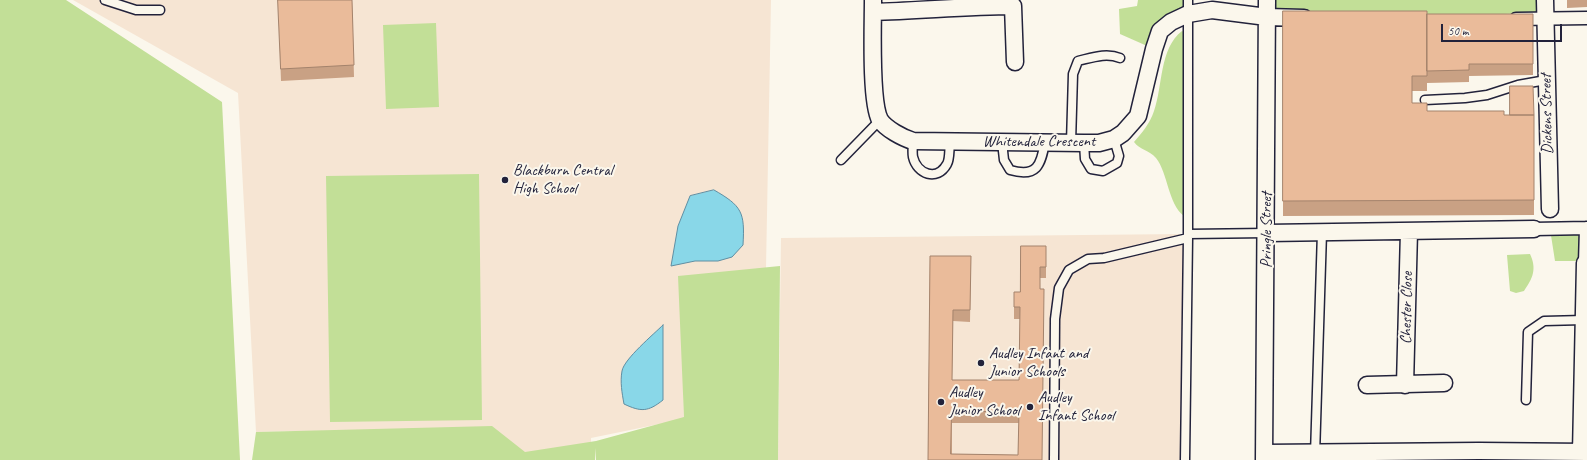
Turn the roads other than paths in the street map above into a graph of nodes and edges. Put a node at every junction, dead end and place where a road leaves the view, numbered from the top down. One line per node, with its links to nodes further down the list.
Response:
1 (105, 0): 7 (lane)
2 (1267, 0): 8 (street, Pringle Street)
3 (1545, 0): 9 (street, Dickens Street)
4 (964, 3): 5 (street); 14 (street)
5 (873, 6): 17 (street)
6 (1188, 7): 8 (street, Whitendale Crescent); 18 (street, Whitendale Crescent); 32 (lane)
7 (160, 10)
8 (1267, 17): 11 (street, Whitendale Crescent); 31 (street, Pringle Street)
9 (1545, 18): 10 (street); 12 (street); 15 (street, Dickens Street)
10 (1587, 18)
11 (1323, 19)
12 (1505, 19)
13 (1120, 58): 23 (lane)
14 (1015, 62)
15 (1546, 80): 16 (lane); 25 (street, Dickens Street)
16 (1425, 100)
17 (880, 120): 19 (street, Whitendale Crescent); 24 (lane)
18 (1114, 139): 23 (street, Whitendale Crescent); 23 (lane)
19 (914, 141): 22 (street, Whitendale Crescent); 22 (lane)
20 (1002, 142): 21 (street, Whitendale Crescent); 21 (lane); 22 (street, Whitendale Crescent)
21 (1045, 142): 23 (street, Whitendale Crescent)
22 (950, 143)
23 (1077, 143)
24 (841, 160)
25 (1550, 210): 26 (street, Dickens Street)
26 (1550, 228): 27 (street); 28 (street)
27 (1587, 228): 33 (street)
28 (1534, 229): 29 (street)
29 (1409, 231): 30 (street); 37 (street, Chester Close)
30 (1322, 232): 31 (street); 42 (lane)
31 (1267, 233): 32 (lane); 41 (street, Pringle Street)
32 (1188, 236): 44 (lane); 45 (lane)
33 (1585, 263): 34 (street)
34 (1584, 320): 38 (lane); 39 (street)
35 (1444, 383): 37 (street)
36 (1367, 385): 37 (street)
37 (1405, 385)
38 (1526, 400)
39 (1584, 452): 40 (street)
40 (1479, 455): 43 (street)
41 (1264, 456): 42 (street)
42 (1315, 456): 43 (street)
43 (1376, 456)
44 (1054, 460)
45 (1185, 460)

